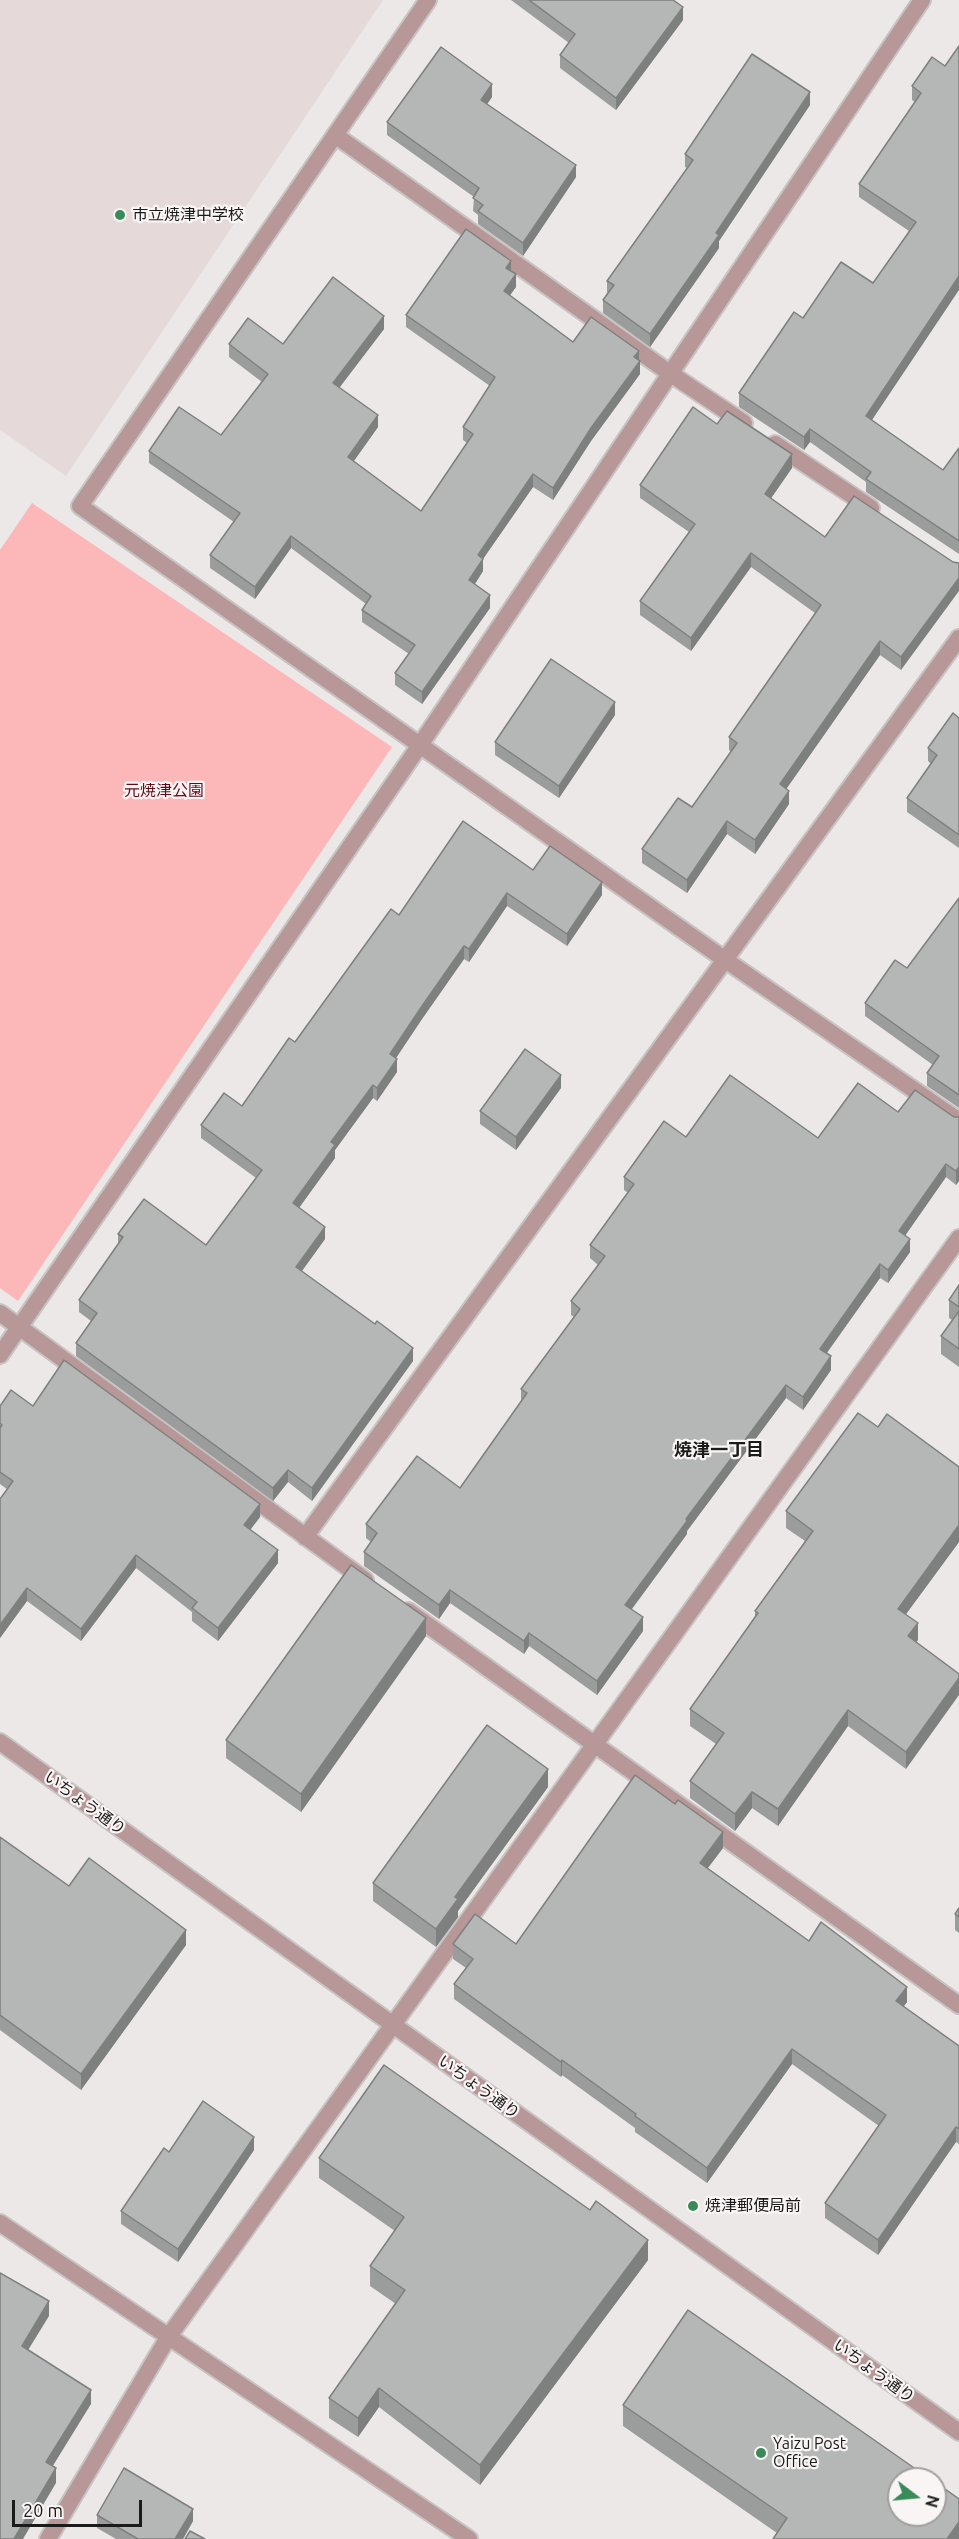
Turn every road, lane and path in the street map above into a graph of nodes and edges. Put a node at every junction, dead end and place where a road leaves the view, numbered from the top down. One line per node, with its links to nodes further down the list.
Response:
1 (428, 0): 3 (street)
2 (922, 0): 4 (street)
3 (335, 135): 4 (street); 7 (street)
4 (671, 374): 5 (street); 7 (street)
5 (889, 520)
6 (959, 638): 8 (street)
7 (420, 745): 8 (street); 12 (street)
8 (724, 959): 9 (street); 14 (street)
9 (959, 1121)
10 (959, 1238): 16 (street)
11 (0, 1313): 12 (street)
12 (21, 1327): 13 (street); 14 (street)
13 (0, 1355)
14 (305, 1538): 16 (street)
15 (0, 1742): 18 (street, いちょう通り)
16 (596, 1743): 17 (street); 18 (street)
17 (959, 2005)
18 (393, 2025): 20 (street); 21 (street, いちょう通り)
19 (0, 2223): 20 (street)
20 (169, 2336): 22 (street); 23 (street)
21 (959, 2432)
22 (48, 2539)
23 (469, 2539)

